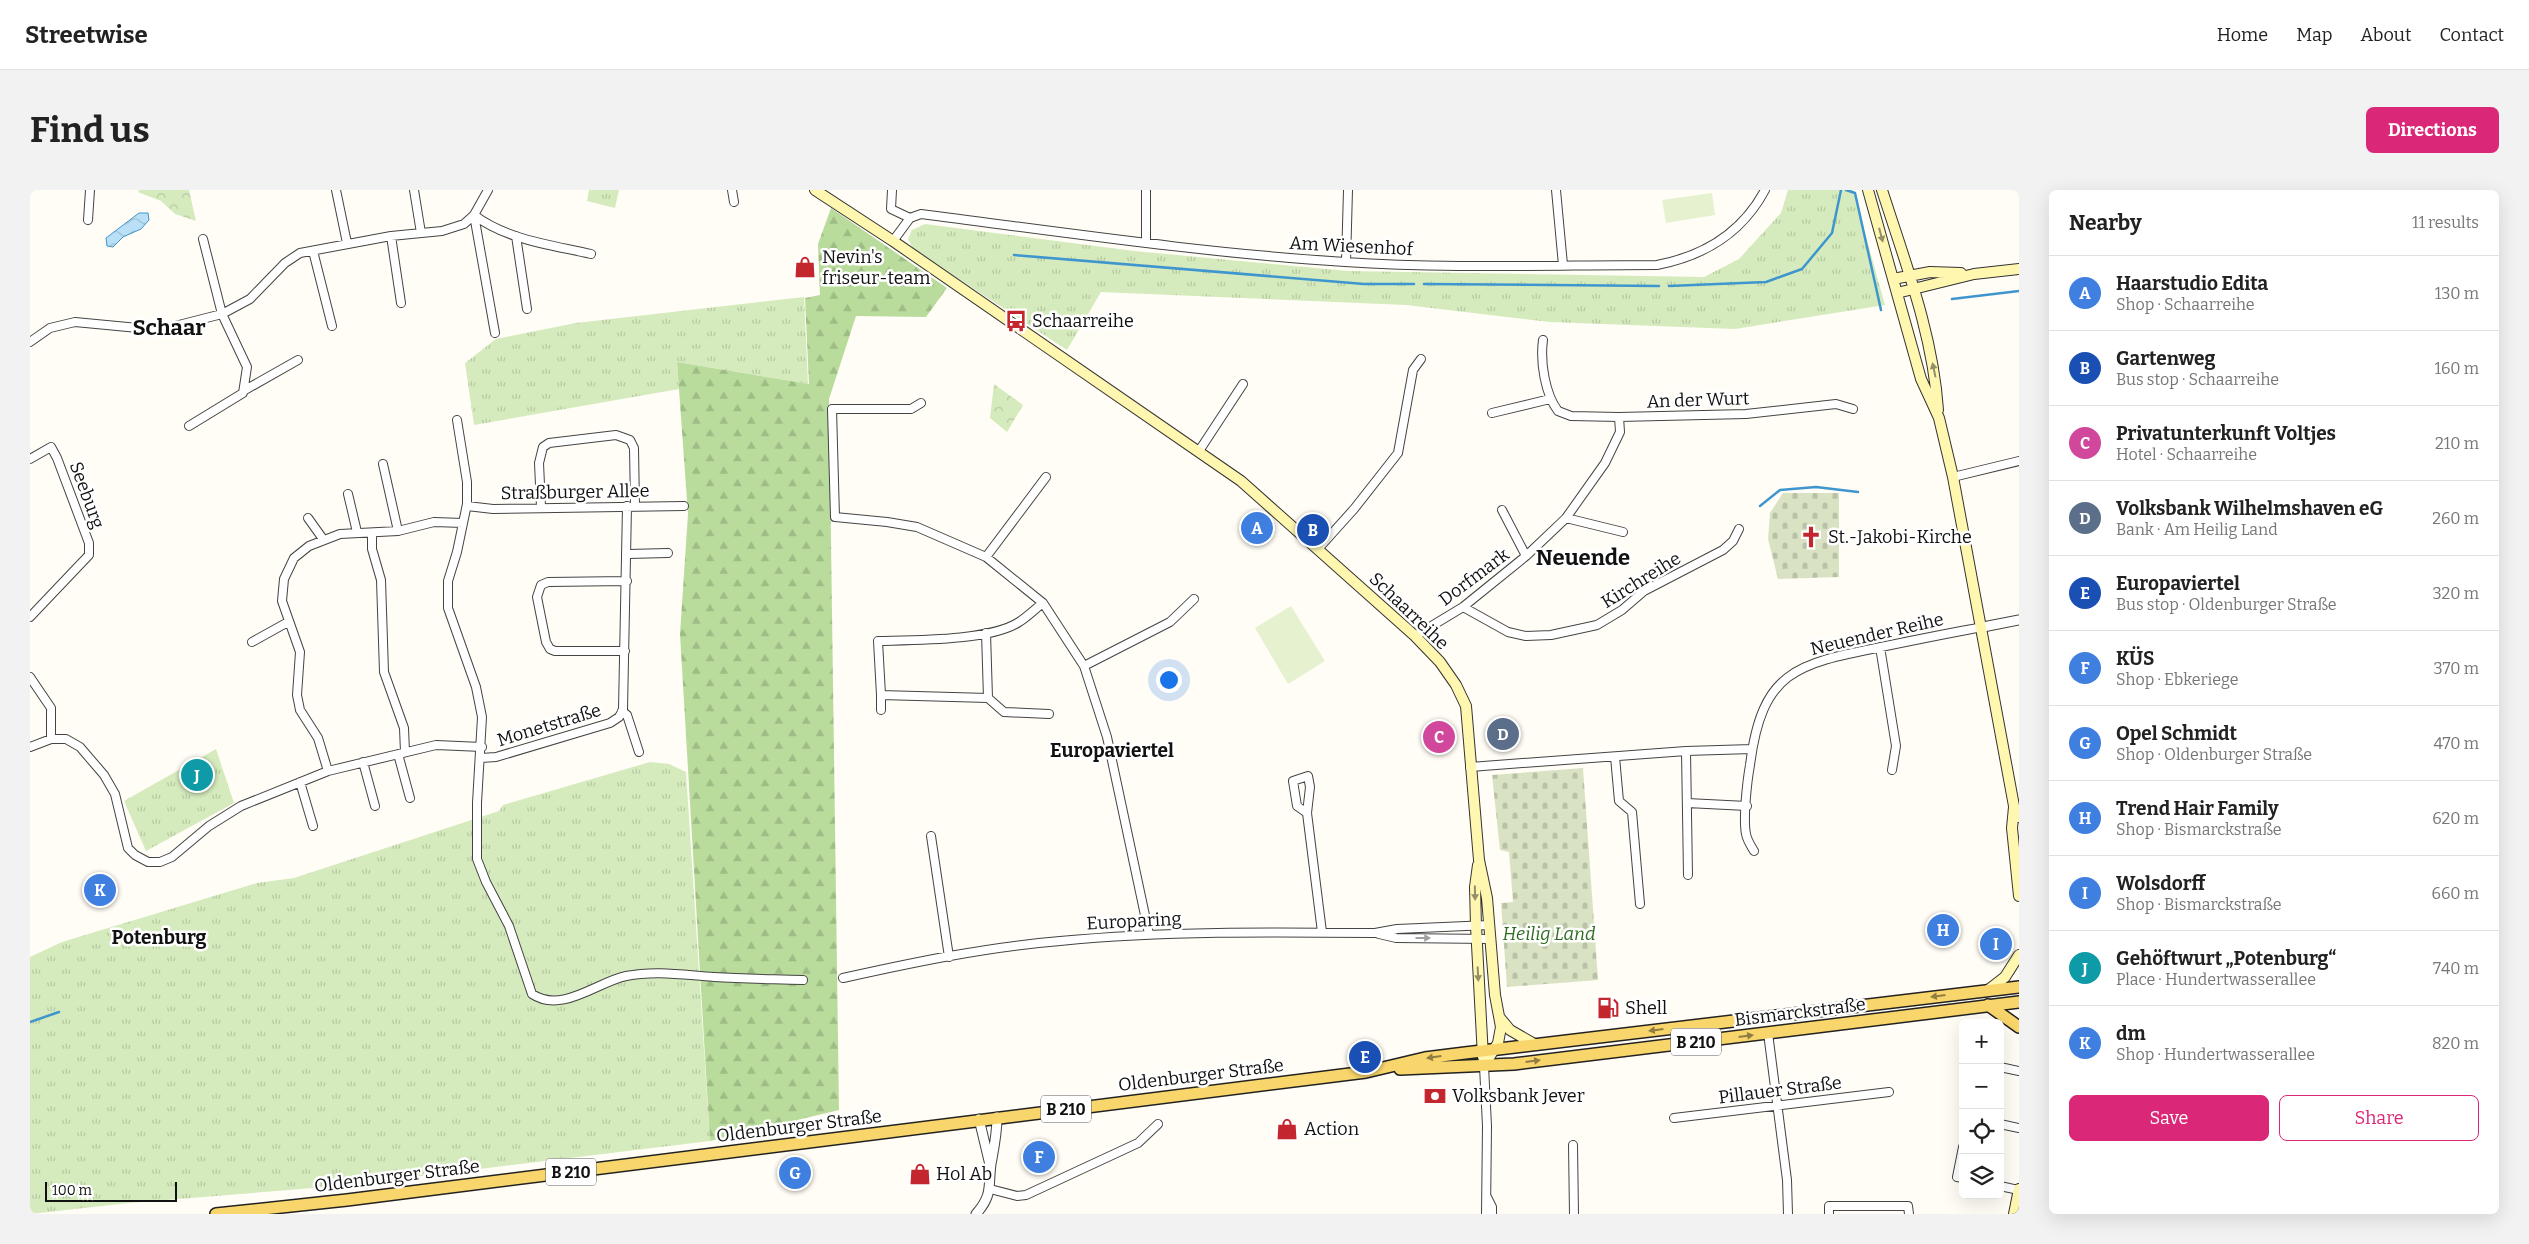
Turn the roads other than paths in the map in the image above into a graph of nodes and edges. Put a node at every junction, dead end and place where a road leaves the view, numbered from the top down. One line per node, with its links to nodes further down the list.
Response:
1 (90, 190): 17 (street)
2 (336, 190): 24 (street)
3 (414, 190): 18 (street)
4 (488, 190): 15 (street)
5 (732, 190): 14 (street)
6 (815, 190): 22 (main road, Schaarreihe)
7 (892, 190): 16 (street)
8 (1146, 190): 23 (street)
9 (1348, 190): 27 (street)
10 (1556, 190): 28 (street)
11 (1765, 190): 28 (street, Am Wiesenhof)
12 (1868, 190): 32 (main road, one-way to 32)
13 (1882, 190): 30 (main road)
14 (734, 202)
15 (474, 215): 18 (street); 20 (street); 39 (street)
16 (910, 218): 22 (street); 23 (street, Am Wiesenhof)
17 (88, 220)
18 (421, 233): 19 (street)
19 (391, 236): 24 (street); 35 (street)
20 (516, 236): 26 (street); 36 (street)
21 (203, 239): 37 (street)
22 (893, 241): 54 (main road, Schaarreihe)
23 (1146, 242): 27 (street, Am Wiesenhof)
24 (346, 244): 25 (street)
25 (312, 251): 37 (street); 38 (street)
26 (591, 254)
27 (1346, 262): 28 (street, Am Wiesenhof)
28 (1563, 266)
29 (2019, 269): 31 (main road)
30 (1909, 274): 31 (main road); 32 (main road); 33 (main road)
31 (1974, 274): 33 (main road)
32 (1893, 279): 34 (main road)
33 (1913, 288): 34 (main road); 51 (main road, one-way to 33)
34 (1897, 293): 51 (main road)
35 (401, 303)
36 (527, 309)
37 (222, 314): 41 (street); 45 (street)
38 (332, 326)
39 (495, 333)
40 (1543, 340): 46 (street)
41 (30, 342)
42 (1420, 359): 75 (street)
43 (298, 360): 45 (street)
44 (1243, 384): 54 (street)
45 (245, 390): 53 (street)
46 (1550, 399): 49 (street); 50 (street, An der Wurt)
47 (921, 403): 79 (street)
48 (1853, 410): 50 (street, An der Wurt)
49 (1492, 413)
50 (1619, 417): 67 (street, Dorfmark)
51 (1938, 418): 59 (main road)
52 (457, 420): 61 (street)
53 (189, 426)
54 (1199, 451): 75 (main road, Schaarreihe)
55 (30, 459): 84 (street, Seeburg)
56 (2019, 461): 59 (street)
57 (384, 464): 70 (street)
58 (1046, 477): 79 (street)
59 (1953, 477): 87 (main road)
60 (348, 494): 71 (street)
61 (467, 506): 64 (street, Straßburger Allee); 68 (street)
62 (631, 506): 63 (street, Straßburger Allee); 64 (street, Straßburger Allee); 64 (street, Monetstraße); 77 (street, Monetstraße)
63 (684, 506)
64 (541, 507)
65 (1502, 510): 78 (street, Dorfmark)
66 (308, 518): 74 (street)
67 (1566, 518): 72 (street); 78 (street, Dorfmark)
68 (463, 523): 70 (street); 102 (street)
69 (1739, 529): 83 (street, Kirchreihe)
70 (398, 531): 73 (street)
71 (357, 532): 73 (street); 74 (street)
72 (1623, 532)
73 (372, 533): 106 (street)
74 (323, 539): 86 (street)
75 (1318, 549): 89 (main road, Schaarreihe)
76 (668, 553): 77 (street)
77 (628, 554): 80 (street, Monetstraße)
78 (1526, 556): 83 (street, Dorfmark)
79 (986, 557): 82 (street)
80 (627, 581): 92 (street, Monetstraße); 92 (street)
81 (1194, 599): 93 (street)
82 (1043, 603): 88 (street); 93 (street)
83 (1463, 607): 89 (street, Dorfmark)
84 (30, 617)
85 (2019, 620): 87 (street)
86 (288, 622): 90 (street); 112 (street)
87 (1983, 627): 91 (street, Neuender Reihe); 118 (main road)
88 (986, 633): 95 (street); 96 (street)
89 (1415, 636): 110 (main road, Schaarreihe)
90 (252, 642)
91 (1880, 647): 103 (street, Neuender Reihe); 111 (street)
92 (625, 651): 98 (street, Monetstraße)
93 (1084, 666): 132 (street)
94 (30, 677): 100 (street)
95 (881, 695): 96 (street); 97 (street)
96 (988, 698): 99 (street)
97 (881, 710)
98 (622, 711): 105 (street, Monetstraße); 108 (street, Monetstraße)
99 (1049, 714)
100 (51, 739): 101 (street); 113 (street)
101 (30, 747)
102 (482, 747): 106 (street); 108 (street)
103 (1752, 749): 104 (street); 117 (street, Neuender Reihe)
104 (1686, 751): 107 (street); 115 (street)
105 (639, 752)
106 (401, 753): 109 (street); 114 (street)
107 (1615, 757): 110 (street); 127 (street)
108 (481, 758): 138 (street)
109 (364, 762): 112 (street); 116 (street)
110 (1470, 767): 124 (main road, Schaarreihe)
111 (1892, 770)
112 (328, 771): 113 (street)
113 (300, 782): 121 (street)
114 (410, 798)
115 (1687, 803): 117 (street); 125 (street)
116 (375, 806)
117 (1747, 806): 123 (street, Neuender Reihe)
118 (2014, 806): 120 (main road); 126 (main road)
119 (1307, 813): 130 (street)
120 (2019, 817)
121 (313, 826)
122 (931, 836): 136 (street)
123 (1754, 851)
124 (1479, 860): 128 (main road, Schaarreihe); 129 (main road, Schaarreihe, one-way to 129)
125 (1688, 875)
126 (2019, 896)
127 (1640, 904)
128 (1489, 925): 129 (street, Europaring); 134 (main road, Schaarreihe)
129 (1476, 926): 131 (street, Europaring); 133 (main road, Schaarreihe)
130 (1322, 932): 131 (street, Europaring); 132 (street, Europaring)
131 (1375, 933): 133 (street, Europaring, one-way to 133)
132 (1149, 934): 136 (street, Europaring)
133 (1476, 938): 134 (street, Europaring); 148 (main road, Schaarreihe, one-way to 148)
134 (1490, 938): 143 (main road, Schaarreihe)
135 (2019, 955): 140 (main road)
136 (949, 957): 137 (street, Europaring)
137 (843, 978)
138 (803, 980)
139 (2019, 988): 140 (main road, Bismarckstraße / B 210)
140 (1987, 990): 146 (main road, Bismarckstraße / B 210, one-way to 146)
141 (2019, 1002): 142 (main road, Bismarckstraße / B 210)
142 (1988, 1005): 144 (main road); 145 (main road, Bismarckstraße / B 210)
143 (1500, 1018): 146 (main road); 147 (main road)
144 (2019, 1028)
145 (1768, 1033): 149 (main road, Bismarckstraße / B 210, one-way to 145); 154 (street)
146 (1536, 1046): 147 (main road, Bismarckstraße / B 210)
147 (1495, 1050): 148 (main road, Bismarckstraße / B 210); 149 (main road)
148 (1482, 1051): 149 (main road, Schaarreihe); 151 (main road, Oldenburger Straße / B 210, one-way to 151)
149 (1484, 1066): 151 (main road, Oldenburger Straße / B 210); 166 (street)
150 (2004, 1068): 152 (street)
151 (1386, 1069): 155 (main road, Oldenburger Straße / B 210)
152 (2019, 1071)
153 (1889, 1092): 154 (street, Pillauer Straße)
154 (1777, 1105): 156 (street, Pillauer Straße); 173 (street)
155 (996, 1117): 157 (main road, Oldenburger Straße / B 210); 162 (street)
156 (1674, 1118)
157 (978, 1119): 162 (street); 168 (main road, Oldenburger Straße / B 210)
158 (1158, 1124): 164 (street)
159 (2004, 1125): 160 (street)
160 (2019, 1128)
161 (1573, 1145): 172 (street)
162 (991, 1166): 164 (street)
163 (2004, 1187): 165 (street)
164 (990, 1189): 169 (street)
165 (2019, 1190): 167 (main road)
166 (1487, 1197): 170 (street); 171 (street)
167 (2016, 1212)
168 (216, 1214)
169 (976, 1214)
170 (1486, 1214)
171 (1492, 1214)
172 (1574, 1214)
173 (1788, 1214)
174 (1829, 1214): 175 (street)
175 (1909, 1214)

